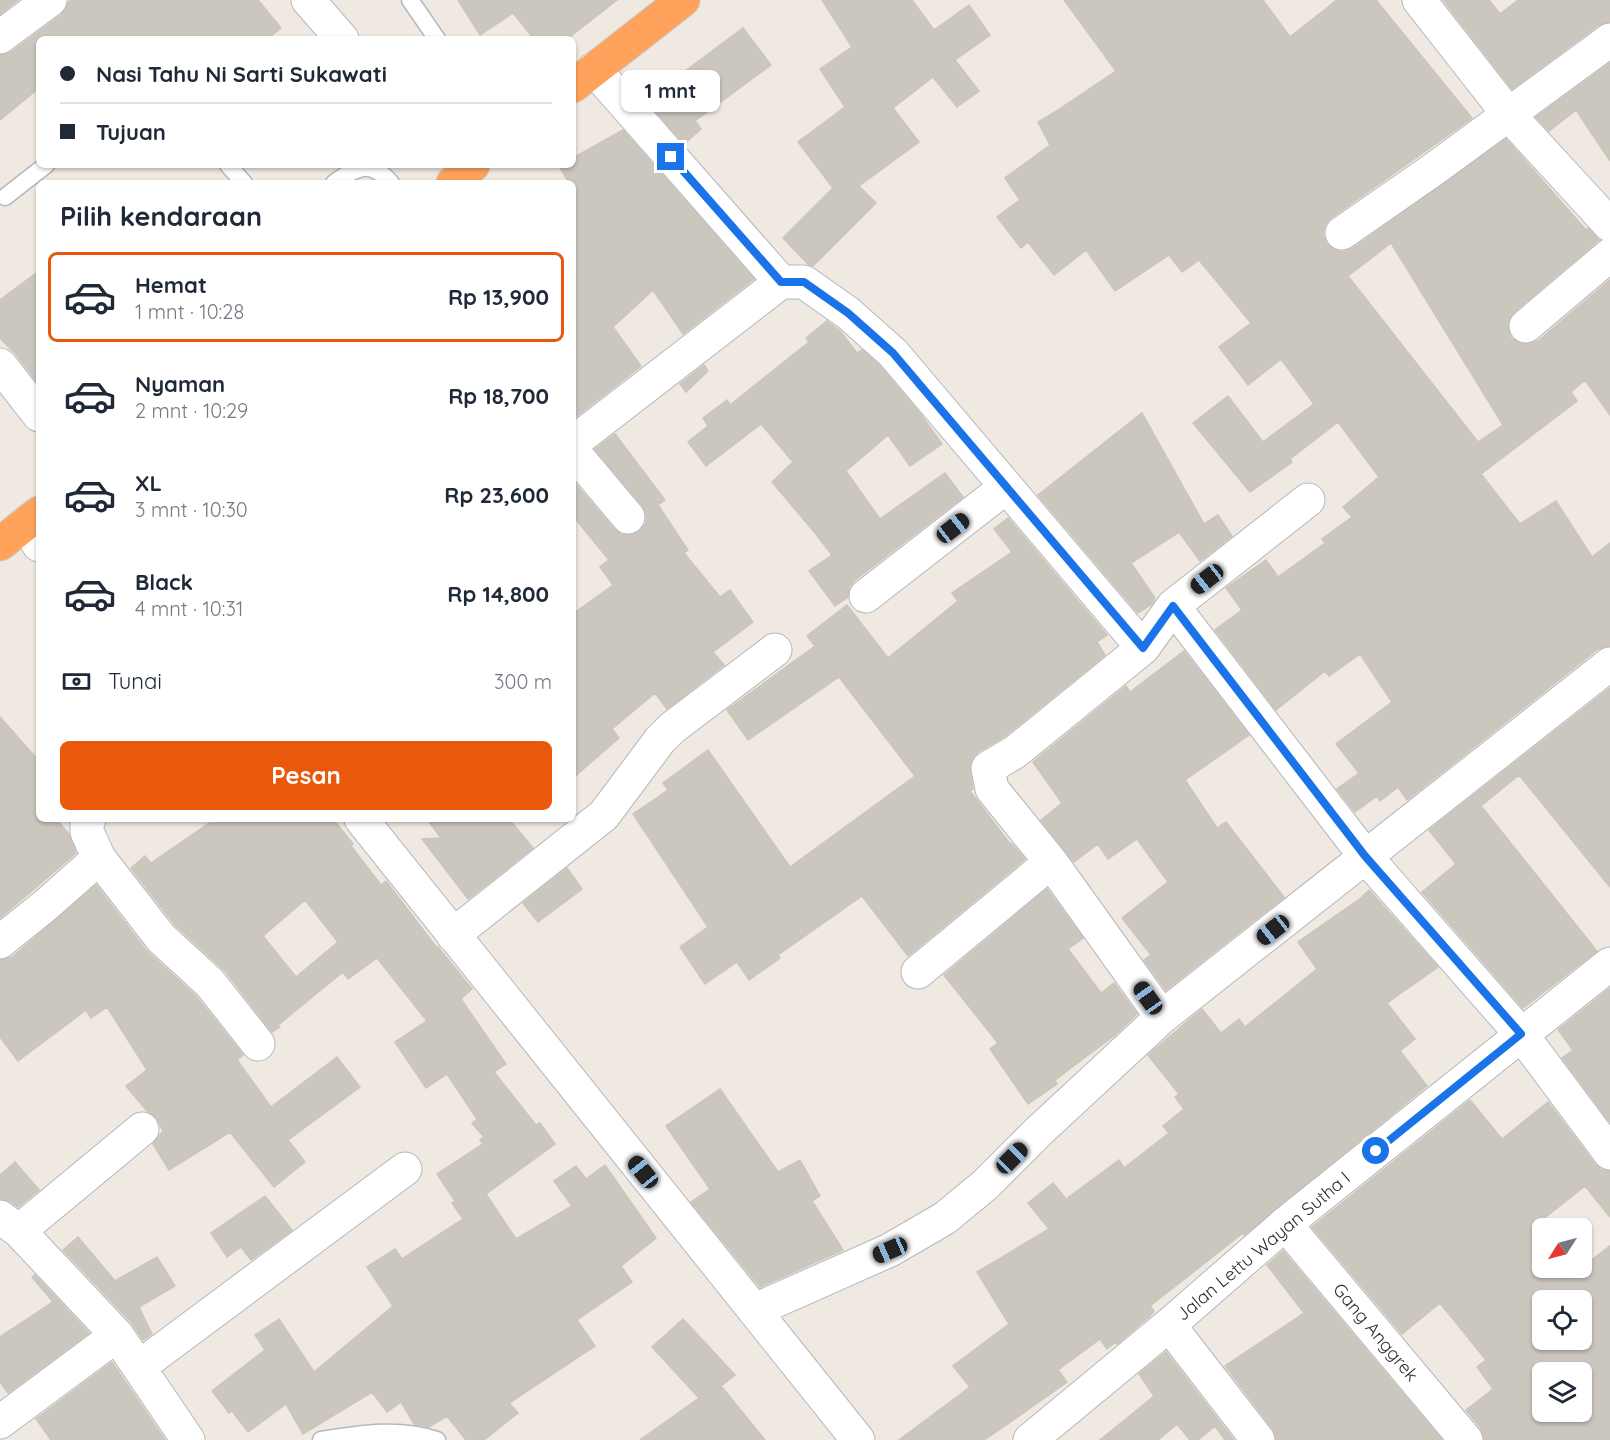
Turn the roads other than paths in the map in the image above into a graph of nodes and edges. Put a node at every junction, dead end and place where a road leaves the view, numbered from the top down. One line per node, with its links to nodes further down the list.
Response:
1 (50, 0): 8 (street)
2 (308, 0): 6 (street)
3 (410, 0): 7 (lane)
4 (683, 0): 10 (highway)
5 (1419, 0): 11 (street)
6 (339, 36)
7 (434, 36)
8 (0, 37)
9 (1610, 40): 11 (street)
10 (583, 78): 23 (street)
11 (1509, 115): 20 (street); 21 (street)
12 (42, 168): 19 (lane)
13 (231, 168): 16 (lane)
14 (362, 168): 17 (lane)
15 (369, 168): 18 (lane)
16 (241, 180)
17 (338, 180)
18 (388, 180)
19 (5, 197)
20 (1610, 225)
21 (1342, 232)
22 (1610, 255): 24 (street)
23 (781, 282): 27 (street); 29 (street)
24 (1526, 326)
25 (0, 365): 26 (street)
26 (36, 411)
27 (576, 443)
28 (576, 455): 31 (street)
29 (1006, 488): 32 (street); 34 (street)
30 (1308, 500): 33 (street)
31 (628, 517)
32 (866, 596)
33 (1173, 606): 34 (street); 39 (street)
34 (1143, 648): 41 (street)
35 (775, 650): 42 (street)
36 (1610, 664): 39 (street)
37 (87, 822): 40 (street)
38 (363, 822): 42 (street)
39 (1365, 856): 46 (street); 47 (street)
40 (99, 858): 43 (street); 48 (street)
41 (1051, 862): 45 (street); 46 (street)
42 (453, 935): 54 (street)
43 (0, 942)
44 (1610, 964): 47 (street, Jalan Lettu Wayan Sutha I)
45 (918, 972)
46 (1162, 1017): 54 (street)
47 (1521, 1034): 50 (street); 53 (street, Jalan Lettu Wayan Sutha I)
48 (258, 1044)
49 (142, 1129): 52 (street)
50 (1610, 1153)
51 (405, 1169): 57 (street)
52 (10, 1224): 56 (street)
53 (1286, 1224): 55 (street, Jalan Lettu Wayan Sutha I); 65 (street, Gang Anggrek)
54 (754, 1310): 62 (street)
55 (1169, 1325): 63 (street, Jalan Lettu Wayan Sutha I); 64 (street)
56 (117, 1335): 57 (street); 58 (street)
57 (139, 1367): 59 (street)
58 (0, 1422)
59 (188, 1440)
60 (321, 1440): 61 (lane)
61 (437, 1440)
62 (858, 1440)
63 (1030, 1440)
64 (1258, 1440)
65 (1466, 1440)

